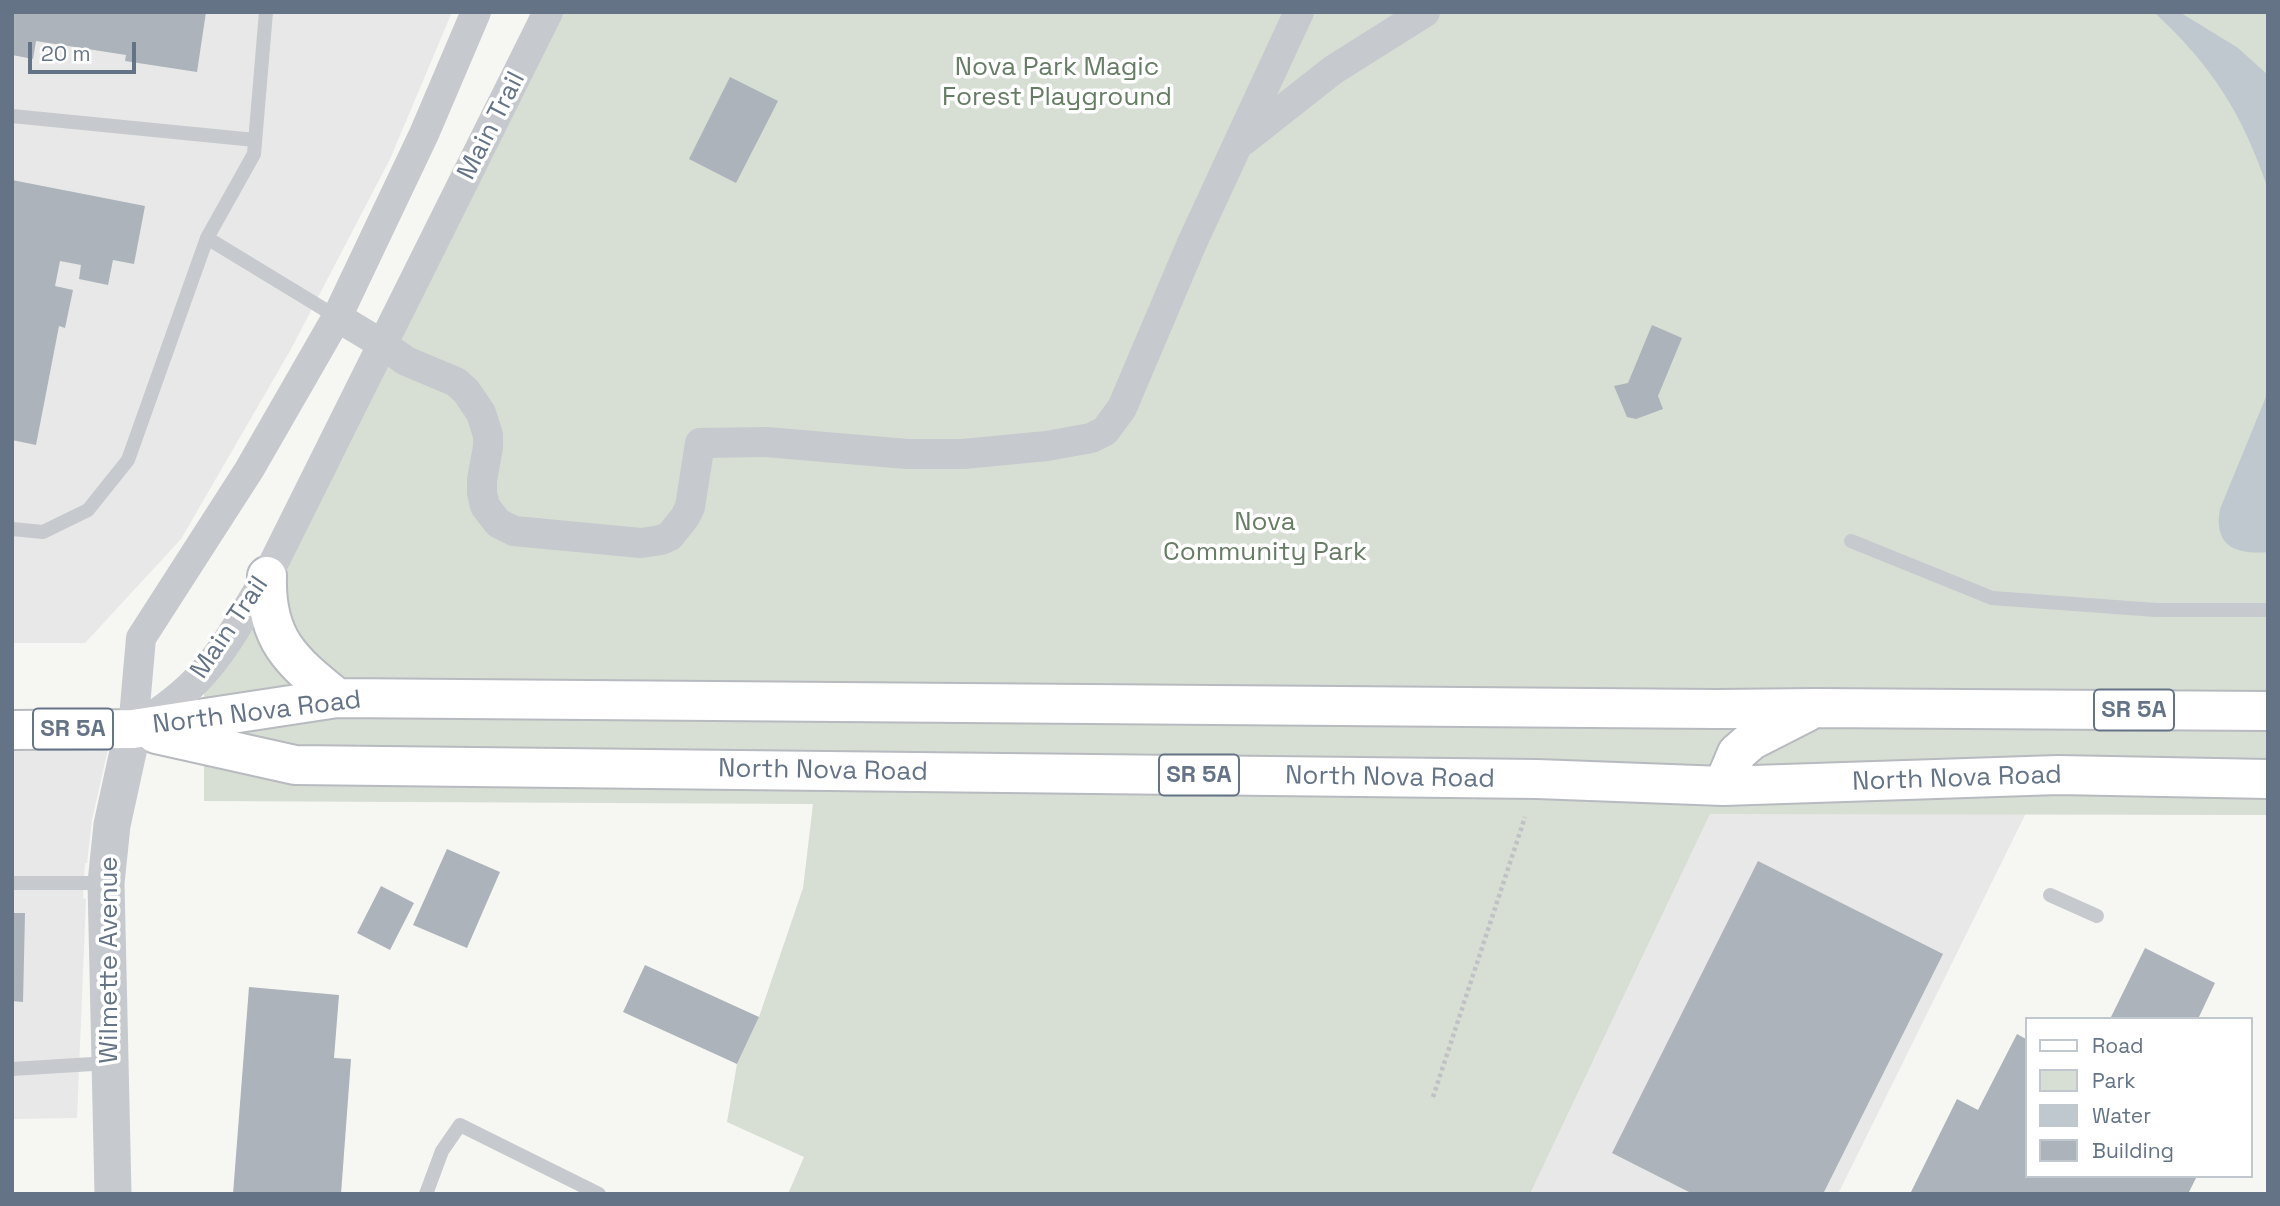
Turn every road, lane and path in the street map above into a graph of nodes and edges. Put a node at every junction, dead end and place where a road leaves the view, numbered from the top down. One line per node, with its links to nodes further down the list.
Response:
1 (266, 12): 7 (lane)
2 (476, 12): 10 (street)
3 (548, 12): 11 (street, Main Trail)
4 (1299, 12): 8 (street)
5 (1425, 12): 8 (street)
6 (12, 116): 7 (lane)
7 (255, 140): 9 (lane)
8 (1237, 145): 11 (street)
9 (207, 238): 10 (lane); 12 (lane)
10 (337, 317): 11 (street); 19 (street)
11 (382, 344): 14 (street, Main Trail)
12 (12, 529)
13 (1851, 541): 15 (lane)
14 (267, 576): 16 (main road); 19 (street, Main Trail)
15 (2268, 610)
16 (337, 698): 17 (main road, North Nova Road / SR 5A); 19 (main road, North Nova Road / SR 5A)
17 (1815, 708): 18 (main road, North Nova Road / SR 5A); 23 (main road)
18 (2268, 711)
19 (134, 729): 20 (main road, SR 5A); 21 (main road, North Nova Road / SR 5A); 25 (street, Wilmette Avenue)
20 (12, 730)
21 (1537, 779): 23 (main road, North Nova Road / SR 5A); 30 (path)
22 (2268, 779): 23 (main road, North Nova Road / SR 5A)
23 (1723, 786)
24 (12, 883): 25 (lane)
25 (106, 883): 28 (street, Wilmette Avenue)
26 (2050, 895): 27 (lane)
27 (2097, 916)
28 (108, 1063): 29 (lane); 31 (street, Wilmette Avenue)
29 (12, 1069)
30 (1433, 1097)
31 (113, 1194)
32 (426, 1194): 33 (lane)
33 (599, 1194)

